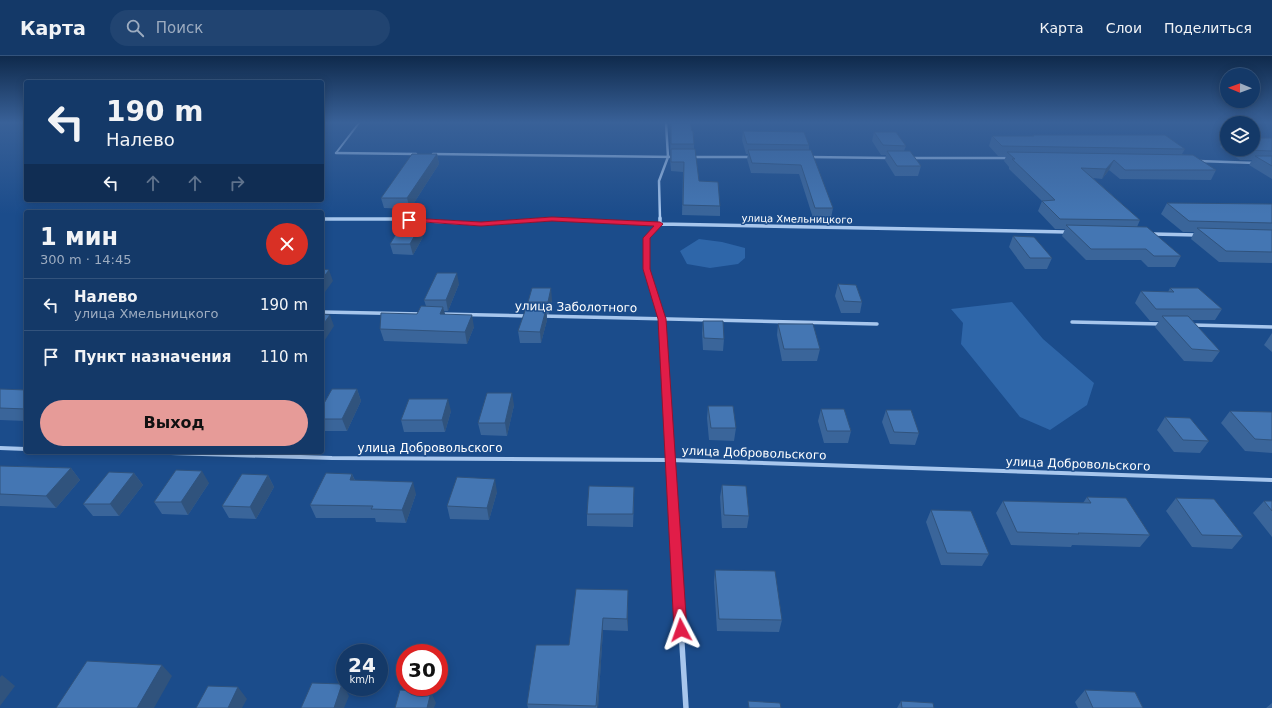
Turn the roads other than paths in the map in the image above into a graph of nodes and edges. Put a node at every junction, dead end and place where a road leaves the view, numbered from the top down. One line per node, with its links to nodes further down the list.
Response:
1 (373, 153): 3 (street)
2 (668, 153): 5 (street)
3 (423, 154)
4 (431, 154): 5 (street)
5 (668, 157): 6 (street); 14 (street)
6 (756, 157)
7 (804, 157): 8 (street)
8 (891, 158)
9 (907, 158): 10 (street)
10 (1011, 158)
11 (1193, 161): 12 (street)
12 (1264, 163)
13 (324, 219): 14 (street, улица Хмельницкого)
14 (660, 224): 15 (street, улица Хмельницкого); 21 (street)
15 (1073, 233)
16 (1145, 234): 17 (street)
17 (1200, 235)
18 (324, 312): 19 (street)
19 (425, 314)
20 (433, 314): 21 (street, улица Заболотного)
21 (662, 319): 23 (street, улица Заболотного); 30 (street)
22 (1072, 322): 24 (street)
23 (878, 324)
24 (1164, 324)
25 (1187, 325): 26 (street)
26 (1272, 327)
27 (0, 448): 28 (street)
28 (24, 449)
29 (204, 454): 30 (street, улица Добровольского)
30 (670, 460): 31 (street, улица Добровольского); 32 (street)
31 (1272, 480)
32 (686, 708)

